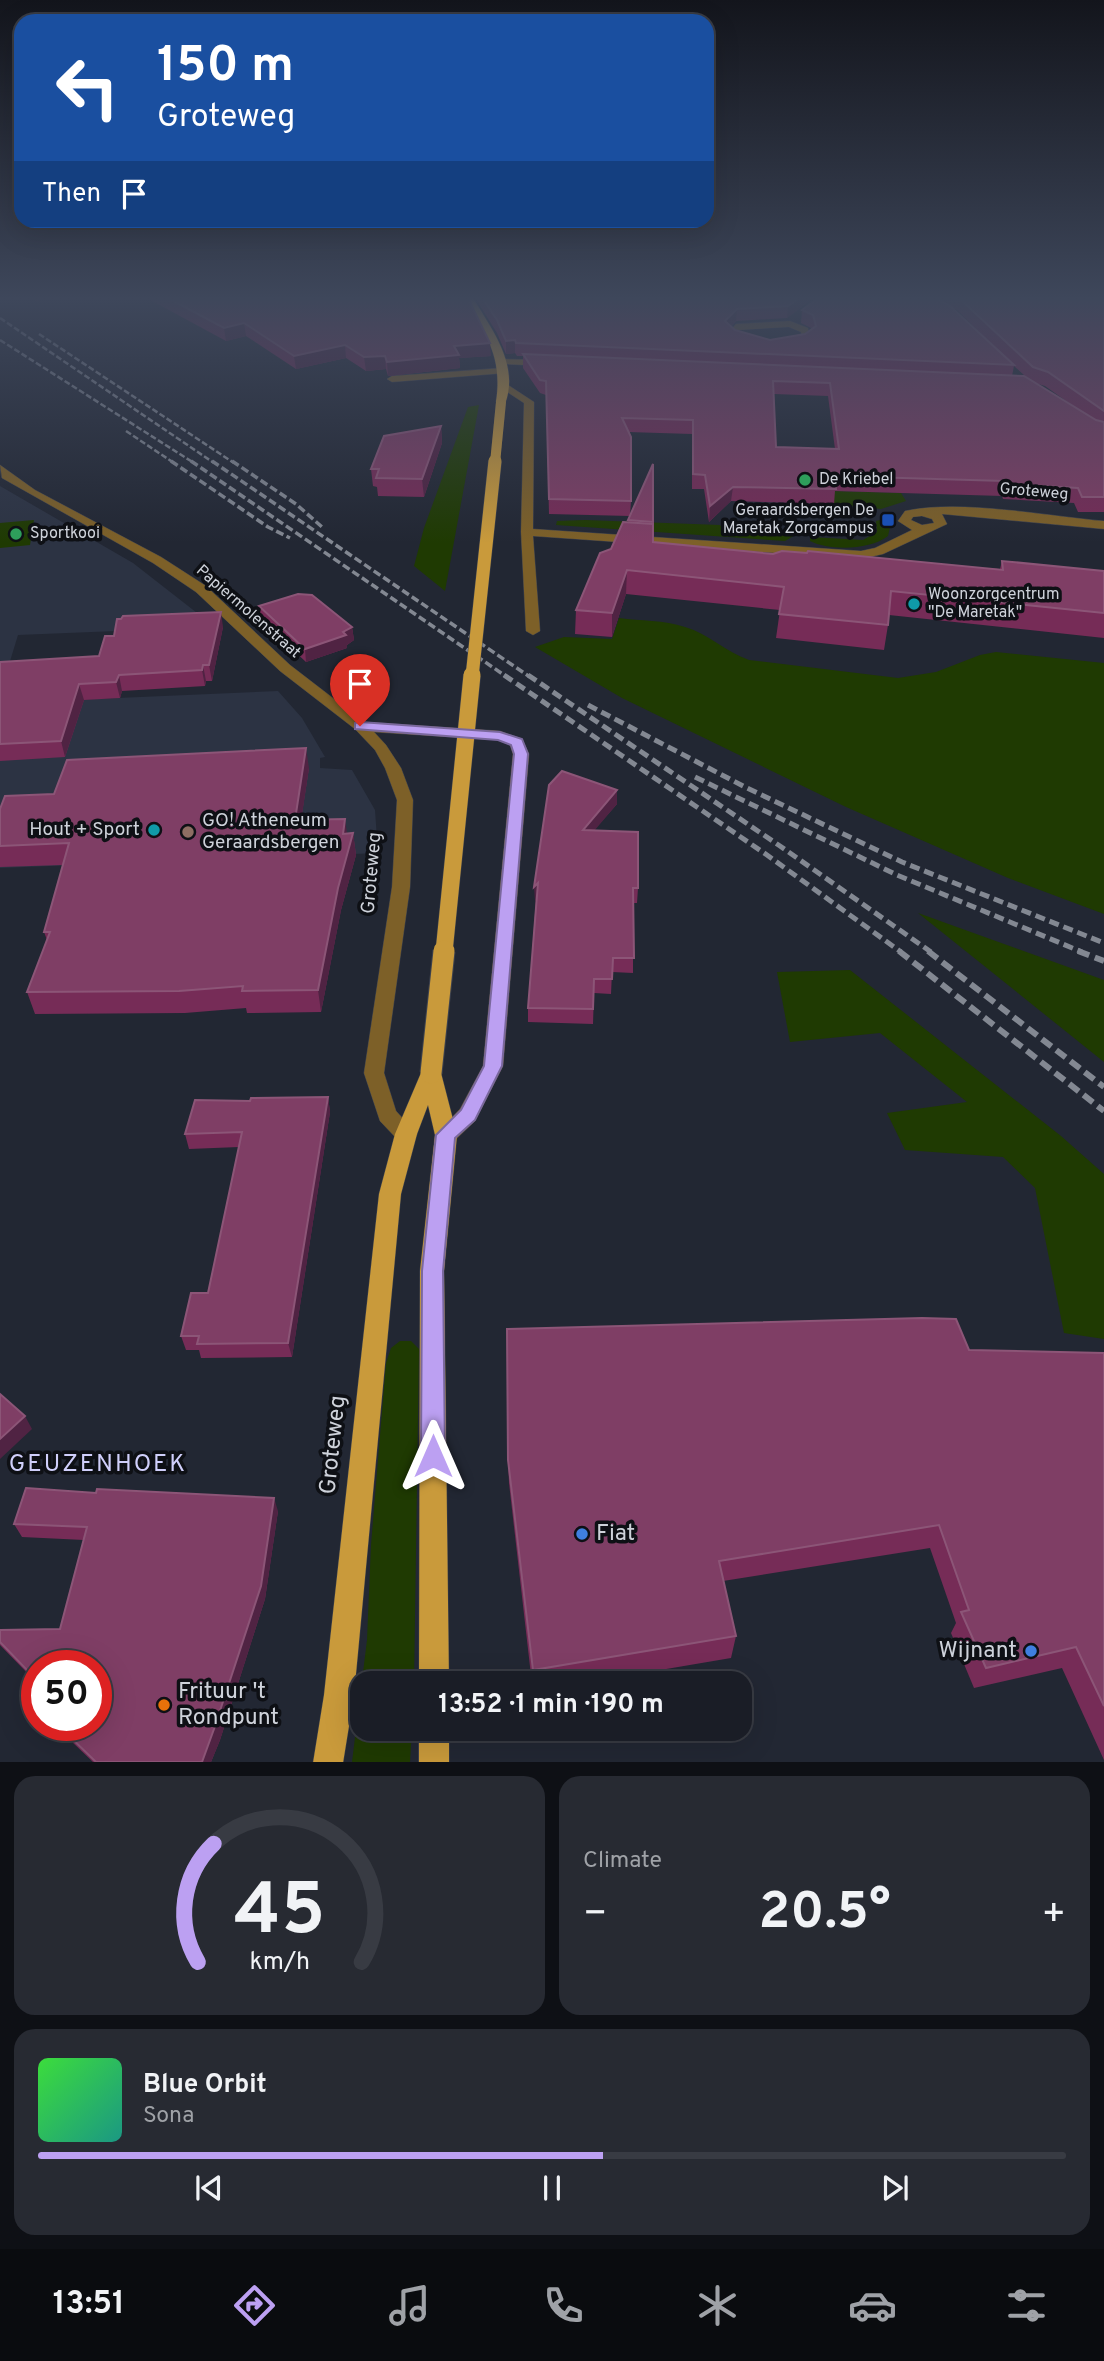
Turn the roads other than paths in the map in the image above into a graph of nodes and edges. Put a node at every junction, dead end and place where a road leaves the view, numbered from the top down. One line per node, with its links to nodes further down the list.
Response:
1 (399, 378): 3 (street)
2 (504, 378): 4 (main road)
3 (392, 379)
4 (505, 386): 11 (street); 14 (main road, Groteweg, bridge)
5 (0, 468): 13 (street, Papiermolenstraat)
6 (958, 511): 7 (street, Groteweg); 8 (street); 9 (street, Groteweg)
7 (919, 512): 8 (street); 10 (street)
8 (941, 522): 10 (street)
9 (1104, 524)
10 (906, 530): 11 (street)
11 (527, 532): 12 (street)
12 (533, 631)
13 (360, 726): 15 (street, Groteweg); 16 (street)
14 (431, 1073): 15 (main road, Groteweg); 16 (main road, Groteweg)
15 (406, 1134): 19 (main road, Groteweg)
16 (446, 1135): 17 (main road, Groteweg)
17 (434, 1671)
18 (434, 1741): 20 (main road)
19 (328, 1762)
20 (435, 1762)

